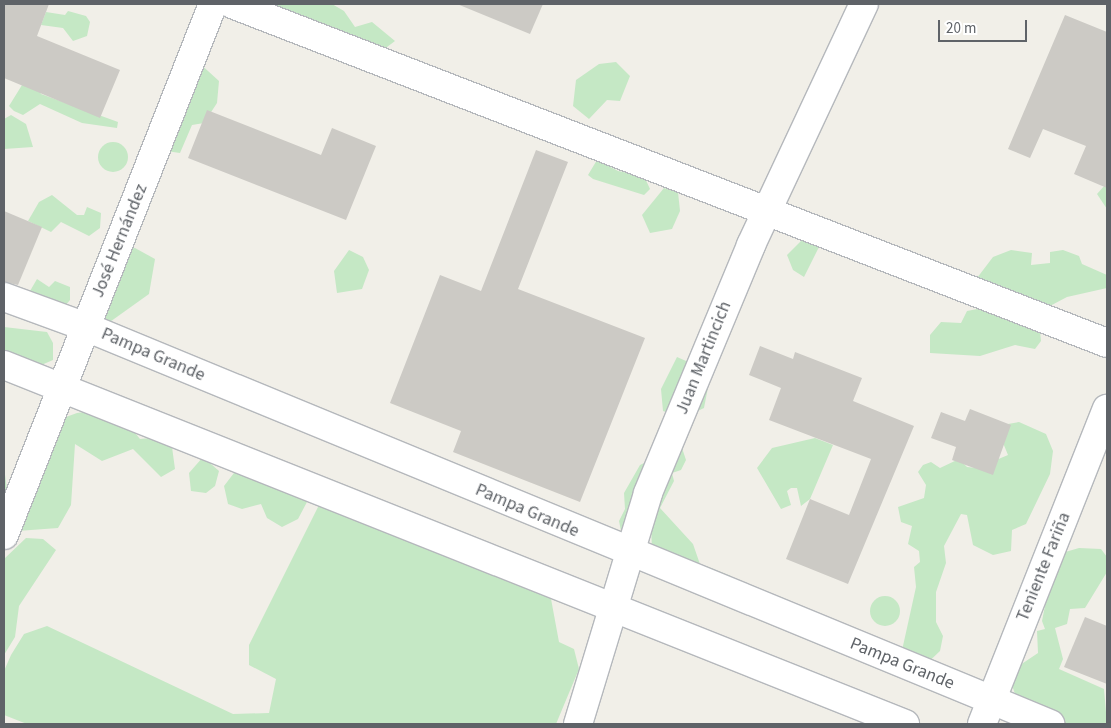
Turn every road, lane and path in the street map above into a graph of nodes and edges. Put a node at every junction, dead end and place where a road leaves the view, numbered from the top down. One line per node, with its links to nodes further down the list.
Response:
1 (214, 4): 6 (street, José Hernández)
2 (232, 4): 4 (street)
3 (864, 4): 4 (street, Juan Martincich)
4 (767, 210): 7 (street); 12 (street, Juan Martincich)
5 (4, 297): 6 (street, Pampa Grande)
6 (86, 327): 9 (street, José Hernández); 12 (street, Pampa Grande)
7 (1107, 343)
8 (4, 365): 9 (street)
9 (62, 386): 11 (street, José Hernández); 13 (street)
10 (1107, 409): 14 (street, Teniente Fariña)
11 (4, 535)
12 (629, 554): 13 (street, Juan Martincich); 14 (street, Pampa Grande)
13 (614, 608): 15 (street, Juan Martincich); 16 (street)
14 (986, 712): 17 (street, Pampa Grande)
15 (578, 724)
16 (905, 724)
17 (1050, 724)

